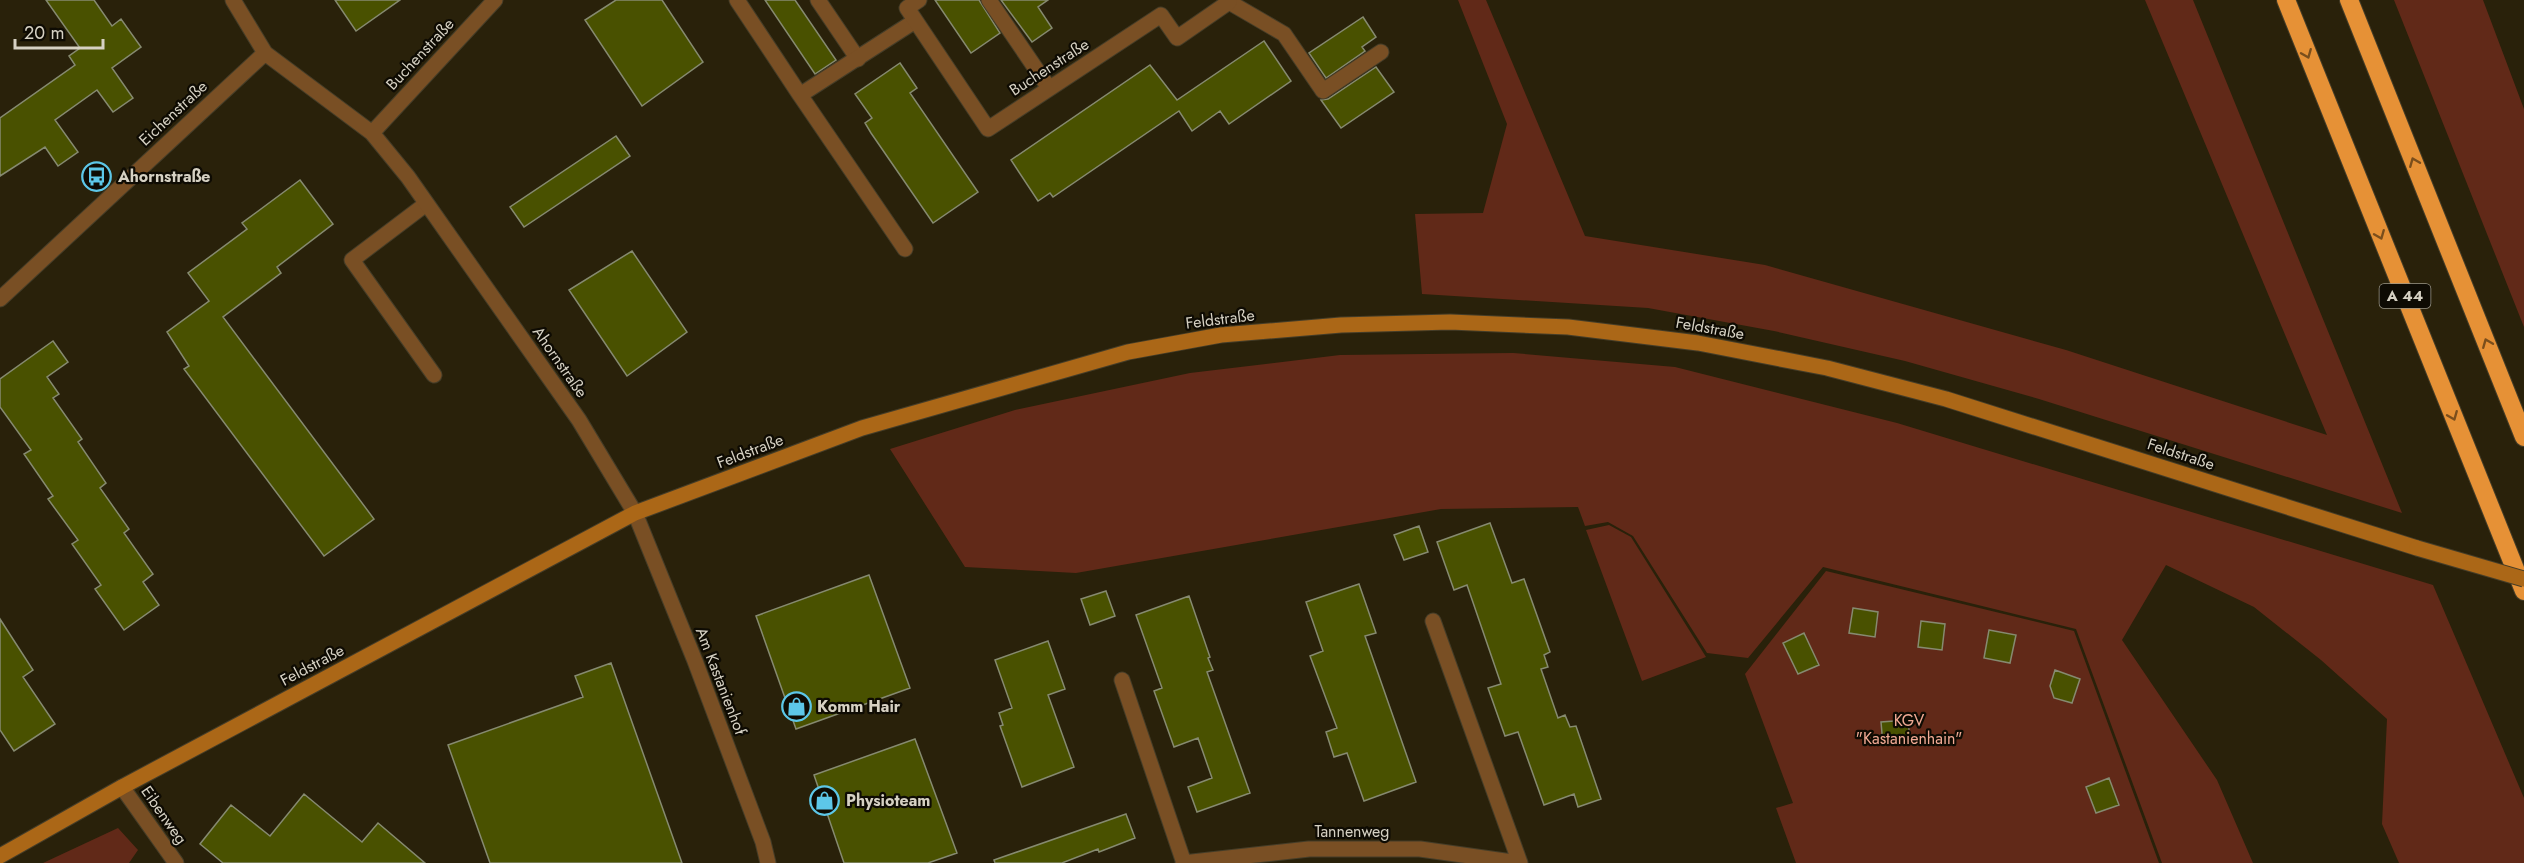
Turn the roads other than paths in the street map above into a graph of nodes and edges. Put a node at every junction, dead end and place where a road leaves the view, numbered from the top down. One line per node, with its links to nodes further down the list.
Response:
1 (233, 0): 12 (street, Ahornstraße)
2 (495, 0): 16 (street, Buchenstraße)
3 (737, 0): 15 (street)
4 (818, 0): 13 (street)
5 (919, 0): 10 (street)
6 (989, 0): 14 (street)
7 (2286, 0): 24 (highway, A 44, one-way to 24)
8 (2349, 0): 21 (highway, one-way to 8)
9 (1228, 1): 11 (street); 14 (street, Buchenstraße)
10 (915, 21): 13 (street); 14 (street, Buchenstraße)
11 (1381, 52)
12 (265, 53): 16 (street, Ahornstraße); 19 (street, Eichenstraße)
13 (858, 59): 15 (street)
14 (1049, 88)
15 (800, 95): 18 (street)
16 (372, 133): 17 (street, Ahornstraße)
17 (426, 204): 20 (street); 22 (street, Ahornstraße)
18 (905, 249)
19 (0, 299)
20 (434, 375)
21 (2524, 437)
22 (635, 513): 23 (main road, Feldstraße, bridge); 27 (main road, Feldstraße); 30 (street, Am Kastanienhof)
23 (2524, 579)
24 (2524, 591)
25 (1433, 621): 32 (street, Tannenweg)
26 (1122, 680): 31 (street, Tannenweg)
27 (122, 787): 28 (main road, Feldstraße); 29 (street, Eibenweg)
28 (0, 856)
29 (176, 863)
30 (768, 863)
31 (1183, 863): 32 (street, Tannenweg)
32 (1520, 863)

